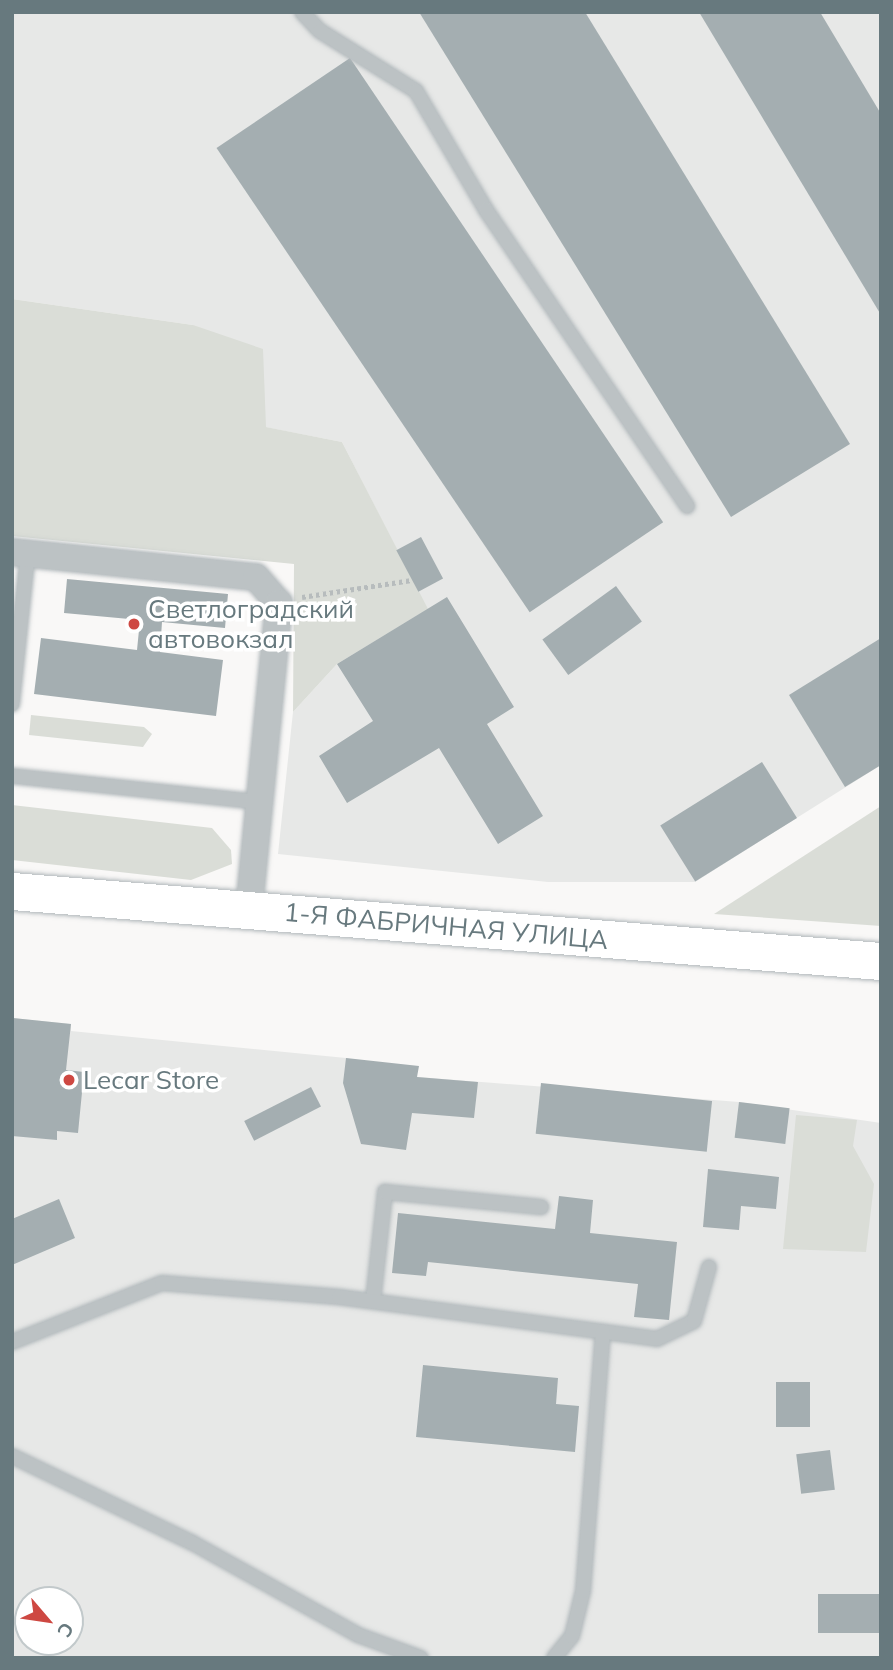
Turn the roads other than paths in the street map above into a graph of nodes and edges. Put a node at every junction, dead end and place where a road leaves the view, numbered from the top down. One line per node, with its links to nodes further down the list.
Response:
1 (302, 12): 2 (lane)
2 (687, 506)
3 (20, 552): 4 (lane); 6 (street)
4 (12, 704)
5 (12, 776): 6 (lane)
6 (260, 802): 8 (street)
7 (12, 891): 8 (main road, 1-Я ФАБРИЧНАЯ УЛИЦА)
8 (249, 910): 9 (main road, 1-Я ФАБРИЧНАЯ УЛИЦА)
9 (881, 961)
10 (541, 1207): 12 (lane)
11 (709, 1267): 13 (lane)
12 (373, 1301): 13 (lane); 14 (lane)
13 (603, 1332): 17 (lane)
14 (12, 1342)
15 (12, 1456): 16 (lane)
16 (421, 1658)
17 (554, 1658)

